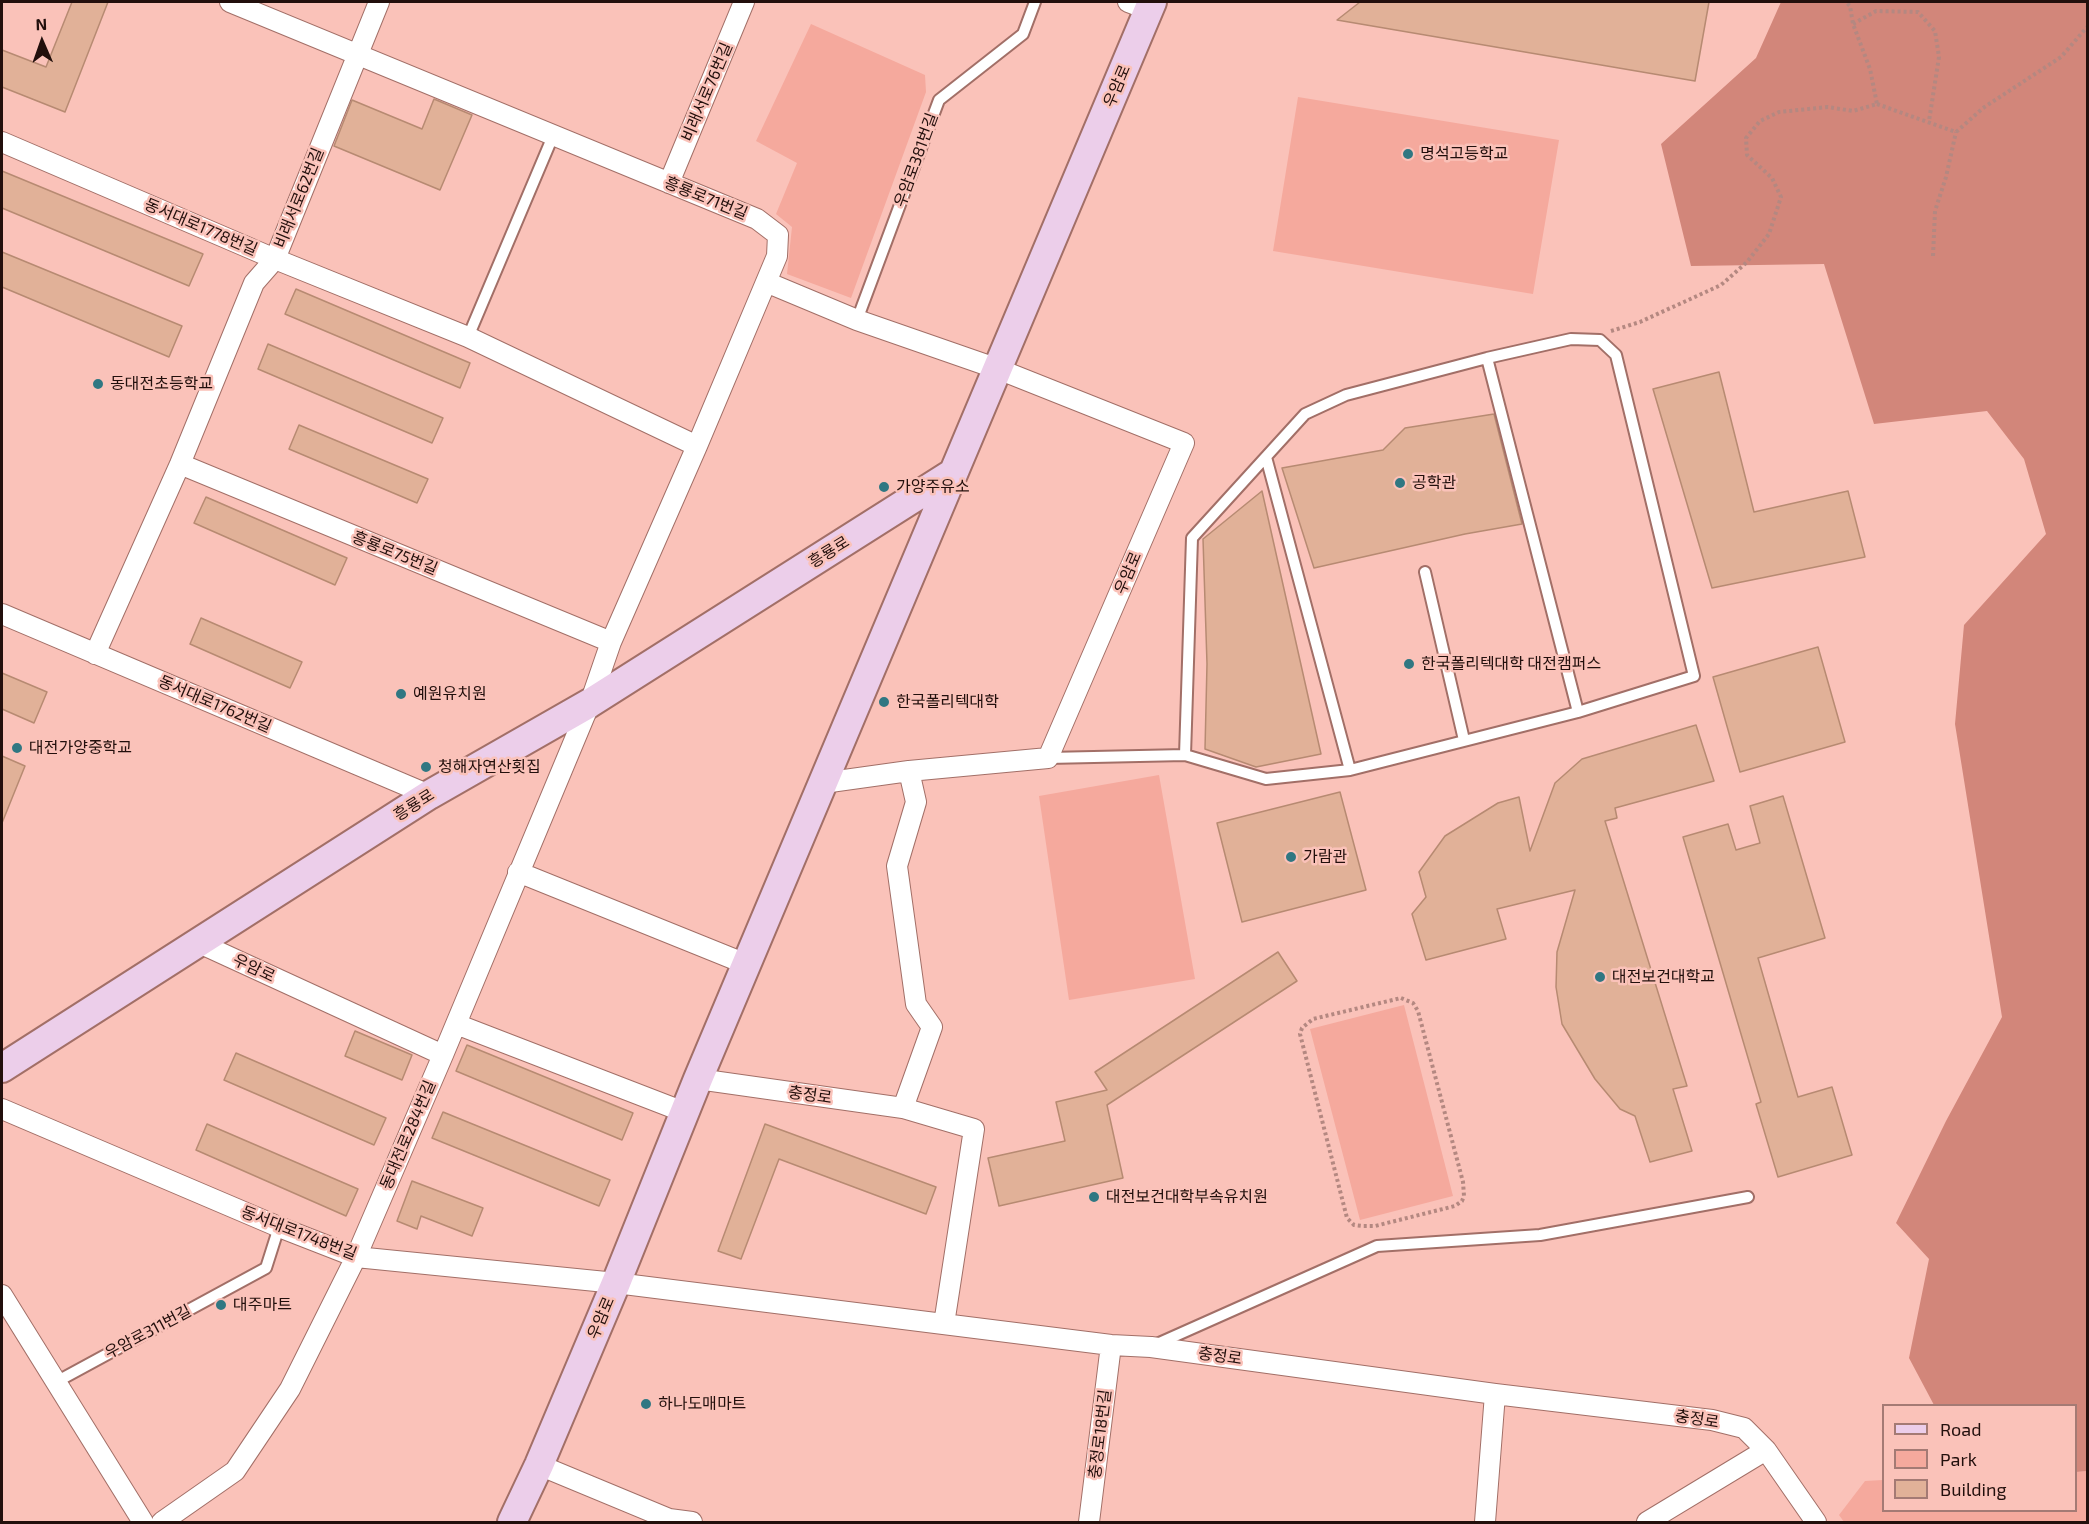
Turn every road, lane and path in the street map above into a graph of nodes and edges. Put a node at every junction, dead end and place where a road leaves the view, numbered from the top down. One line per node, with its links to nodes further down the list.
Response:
1 (230, 2): 9 (street, 흥룡로71번길)
2 (379, 2): 9 (street, 비래서로62번길)
3 (744, 2): 15 (street, 비래서로76번길)
4 (1035, 2): 19 (lane, 우암로381번길)
5 (1846, 2): 7 (path)
6 (1143, 4): 23 (main road, 우암로)
7 (1853, 24): 10 (path); 11 (path)
8 (2088, 26): 12 (path)
9 (357, 54): 13 (street, 흥룡로71번길); 17 (street, 비래서로62번길)
10 (1877, 104): 11 (path); 21 (path)
11 (1929, 121): 12 (path)
12 (1956, 132): 16 (path)
13 (553, 136): 15 (street, 흥룡로71번길); 20 (lane)
14 (2, 142): 17 (street, 동서대로1778번길)
15 (669, 183): 18 (street, 흥룡로71번길)
16 (1933, 255)
17 (275, 259): 20 (street, 동서대로1778번길); 26 (street, 비래서로62번길)
18 (766, 282): 19 (street, 우암로); 24 (street, 흥룡로71번길)
19 (857, 320): 23 (street, 우암로)
20 (468, 337): 24 (street, 동서대로1778번길)
21 (1593, 340): 22 (lane); 33 (lane)
22 (1487, 357): 25 (lane); 33 (lane)
23 (998, 369): 27 (main road, 우암로); 36 (street, 우암로)
24 (697, 446): 30 (street, 흥룡로71번길)
25 (1266, 457): 35 (lane); 37 (lane)
26 (180, 464): 30 (street, 흥룡로75번길); 31 (street, 비래서로62번길)
27 (954, 473): 32 (main road, 흥룡로); 39 (main road, 우암로)
28 (1425, 572): 34 (lane)
29 (2, 614): 31 (street, 동서대로1762번길)
30 (611, 642): 32 (street, 흥룡로71번길)
31 (95, 654): 40 (street, 동서대로1762번길)
32 (590, 703): 40 (main road, 흥룡로); 41 (street, 동대전로284번길)
33 (1578, 712): 34 (lane)
34 (1464, 740): 37 (lane)
35 (1185, 755): 36 (lane); 37 (lane)
36 (1048, 758): 38 (street)
37 (1350, 770)
38 (909, 771): 39 (street); 49 (street)
39 (823, 783): 43 (main road, 우암로)
40 (429, 795): 42 (main road, 흥룡로)
41 (518, 872): 43 (street); 45 (street, 동대전로284번길)
42 (197, 942): 46 (street, 우암로); 47 (main road, 흥룡로)
43 (746, 964): 48 (main road, 우암로)
44 (1393, 1000): 44 (path)
45 (456, 1024): 46 (street, 동대전로284번길); 51 (street)
46 (443, 1055): 54 (street, 동대전로284번길)
47 (2, 1068)
48 (698, 1079): 49 (street, 충정로); 51 (main road, 우암로)
49 (903, 1108): 57 (street, 충정로)
50 (2, 1109): 53 (street, 동서대로1748번길)
51 (684, 1112): 55 (main road, 우암로)
52 (1748, 1197): 59 (lane)
53 (279, 1227): 54 (street, 동서대로1748번길); 60 (lane, 우암로311번길)
54 (356, 1257): 55 (street, 동서대로1748번길); 66 (street, 동대전로284번길)
55 (616, 1284): 57 (street, 충정로); 63 (main road, 우암로)
56 (2, 1295): 60 (street)
57 (944, 1324): 58 (street, 충정로)
58 (1111, 1345): 59 (street, 충정로); 69 (street, 충정로18번길)
59 (1151, 1347): 61 (street, 충정로)
60 (56, 1382): 65 (street)
61 (1495, 1394): 62 (street, 충정로); 70 (street)
62 (1766, 1450): 71 (street); 72 (street, 충정로)
63 (539, 1465): 64 (street); 67 (main road, 우암로)
64 (670, 1521): 68 (street)
65 (143, 1522)
66 (162, 1522)
67 (512, 1522)
68 (692, 1522)
69 (1089, 1522)
70 (1485, 1522)
71 (1647, 1522)
72 (1816, 1522)

